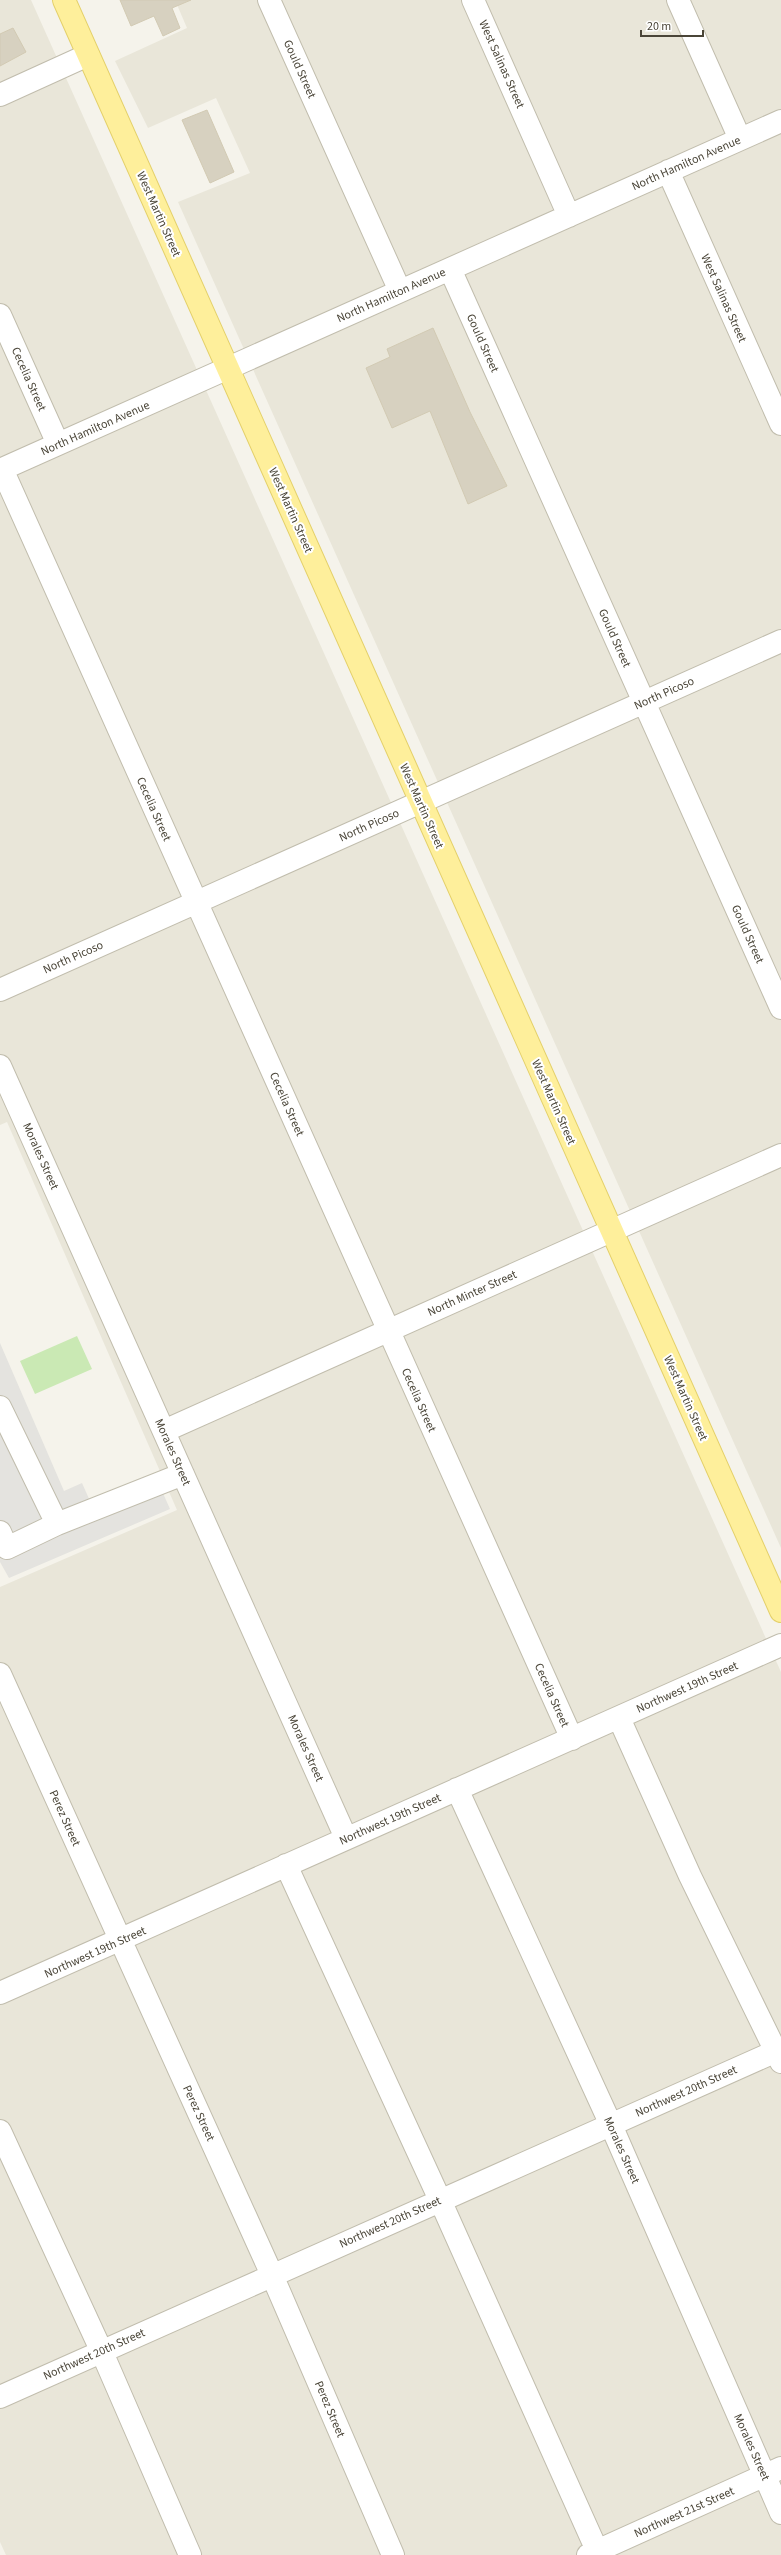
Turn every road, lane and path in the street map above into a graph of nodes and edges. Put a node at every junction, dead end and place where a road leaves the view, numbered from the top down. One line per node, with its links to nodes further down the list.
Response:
1 (64, 0): 5 (main road, West Martin Street)
2 (269, 0): 12 (street, Gould Street)
3 (473, 0): 10 (street, West Salinas Street)
4 (678, 0): 8 (street)
5 (88, 55): 6 (street); 14 (main road, West Martin Street)
6 (0, 95)
7 (781, 121): 8 (street, North Hamilton Avenue)
8 (740, 139): 9 (street, North Hamilton Avenue)
9 (668, 171): 10 (street, North Hamilton Avenue); 15 (street, West Salinas Street)
10 (569, 216): 11 (street, North Hamilton Avenue)
11 (450, 269): 12 (street, North Hamilton Avenue); 19 (street, Gould Street)
12 (400, 291): 14 (street, North Hamilton Avenue)
13 (0, 315): 16 (street, Cecelia Street)
14 (228, 368): 16 (street, North Hamilton Avenue); 20 (main road, West Martin Street)
15 (781, 424)
16 (58, 444): 17 (street, North Hamilton Avenue)
17 (1, 469): 21 (street, Cecelia Street)
18 (781, 641): 19 (street, North Picoso)
19 (644, 702): 20 (street, North Picoso); 23 (street, Gould Street)
20 (420, 802): 21 (street, North Picoso); 26 (main road, West Martin Street)
21 (196, 902): 22 (street, North Picoso); 27 (street, Cecelia Street)
22 (0, 990)
23 (781, 1008)
24 (0, 1066): 29 (street, Morales Street)
25 (781, 1155): 26 (street, North Minter Street)
26 (612, 1230): 27 (street, North Minter Street); 33 (main road, West Martin Street)
27 (388, 1330): 29 (street, North Minter Street); 37 (street, Cecelia Street)
28 (0, 1407): 31 (street)
29 (164, 1431): 30 (street, Morales Street)
30 (183, 1474): 31 (street); 39 (street, Morales Street)
31 (58, 1524): 32 (street)
32 (0, 1532)
33 (781, 1611)
34 (781, 1644): 36 (street, Northwest 19th Street)
35 (0, 1674): 41 (street, Perez Street)
36 (619, 1718): 37 (street, Northwest 19th Street); 43 (street)
37 (572, 1739): 38 (street, Northwest 19th Street)
38 (457, 1789): 39 (street, Northwest 19th Street); 44 (street, Morales Street)
39 (346, 1838): 40 (street, Northwest 19th Street)
40 (286, 1865): 41 (street, Northwest 19th Street); 46 (street)
41 (120, 1941): 42 (street, Northwest 19th Street); 47 (street, Perez Street)
42 (0, 1993)
43 (779, 2054): 44 (street, Northwest 20th Street)
44 (611, 2125): 46 (street, Northwest 20th Street); 50 (street, Morales Street)
45 (0, 2132): 48 (street)
46 (440, 2200): 47 (street, Northwest 20th Street); 52 (street)
47 (272, 2275): 48 (street, Northwest 20th Street); 54 (street, Perez Street)
48 (101, 2350): 49 (street, Northwest 20th Street); 53 (street)
49 (0, 2397)
50 (773, 2472): 51 (street, Morales Street); 52 (street, Northwest 21st Street)
51 (781, 2513)
52 (595, 2554)
53 (190, 2555)
54 (393, 2555)

